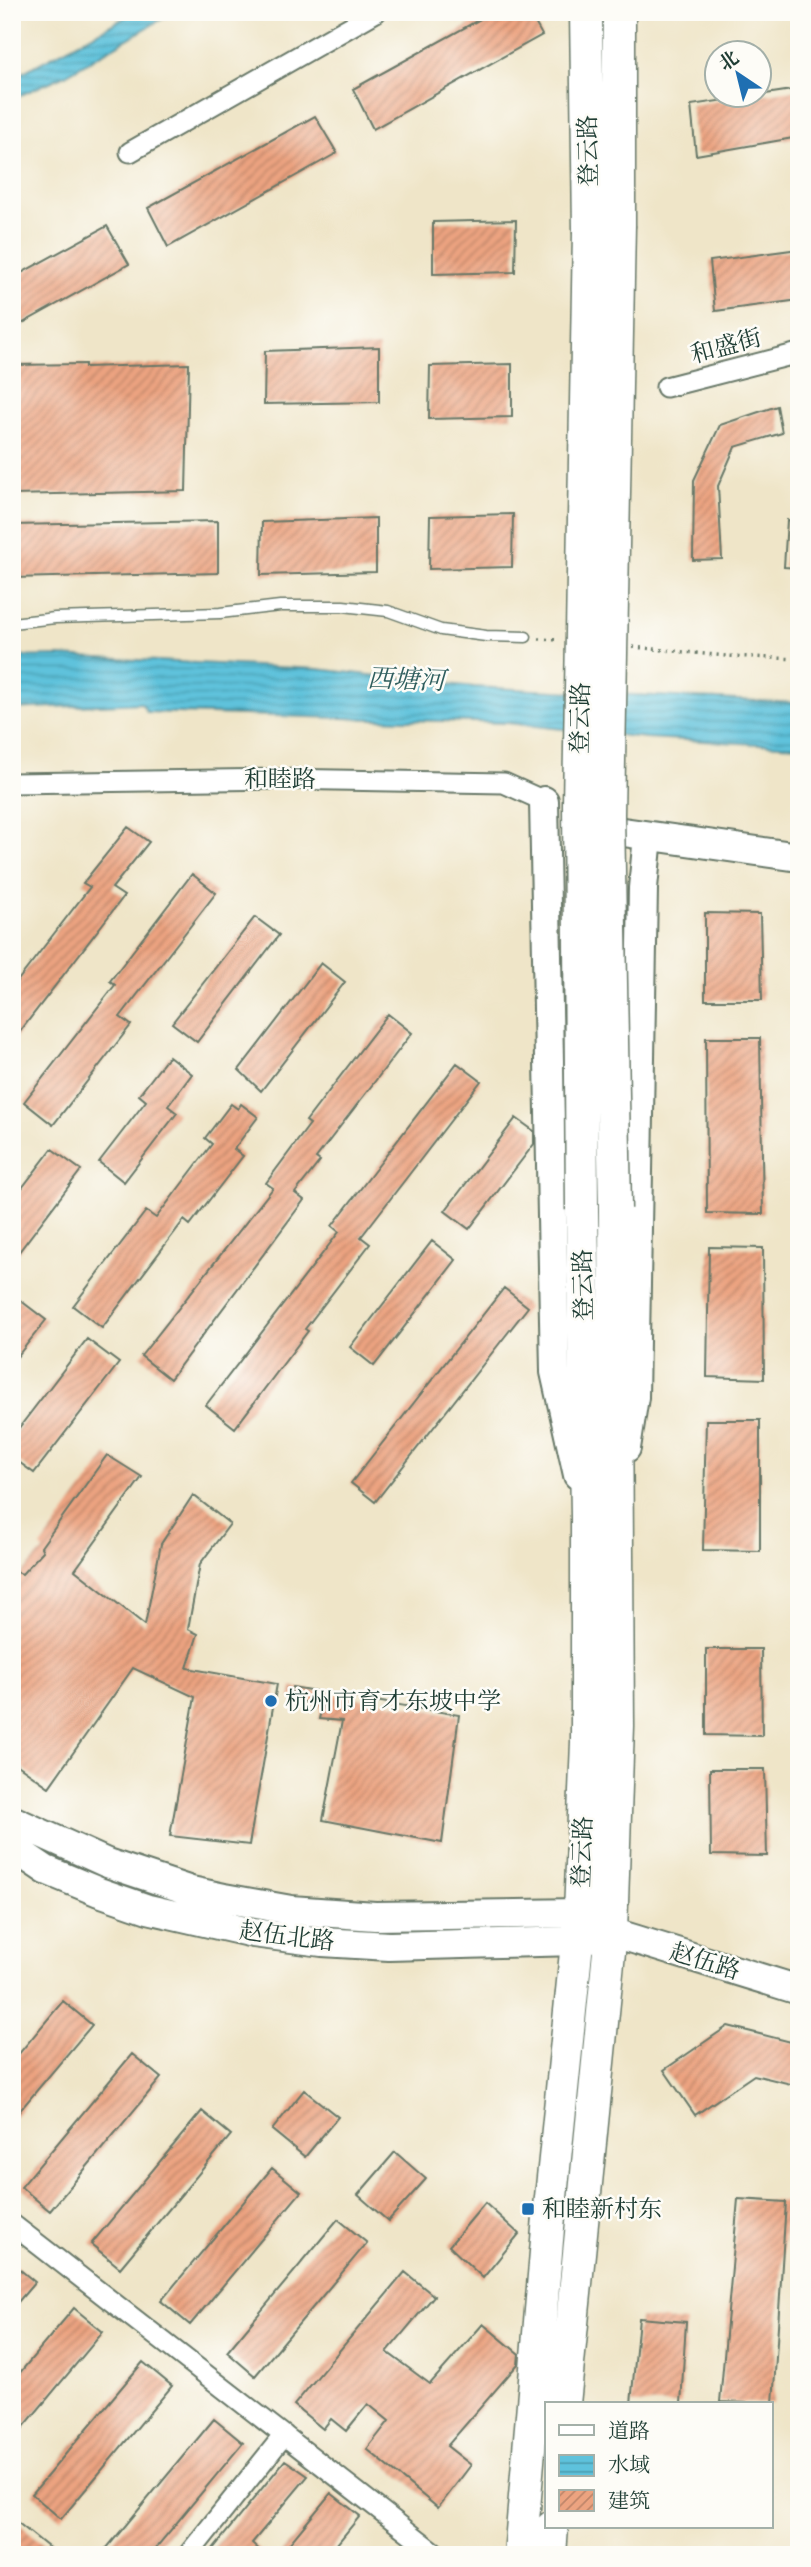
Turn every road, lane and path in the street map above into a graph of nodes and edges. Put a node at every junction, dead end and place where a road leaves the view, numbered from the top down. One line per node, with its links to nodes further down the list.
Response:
1 (376, 12): 4 (street)
2 (586, 12): 5 (main road, 登云路)
3 (619, 12): 5 (main road, 登云路)
4 (130, 152)
5 (604, 228): 17 (main road, 登云路, bridge); 17 (main road, 登云路, bridge)
6 (799, 353): 7 (street, 和盛街)
7 (666, 387)
8 (12, 623): 9 (lane)
9 (526, 637): 10 (path)
10 (566, 641)
11 (632, 647): 12 (path)
12 (799, 659)
13 (12, 783): 14 (street, 和睦路)
14 (544, 802): 15 (street); 17 (street)
15 (648, 836): 16 (street); 17 (street)
16 (799, 857)
17 (601, 1519): 20 (main road, 登云路); 21 (main road, 登云路)
18 (12, 1820): 20 (street, 赵伍北路)
19 (12, 1847): 20 (street, 赵伍北路)
20 (579, 1927): 21 (street, 赵伍路); 29 (main road, 登云路)
21 (611, 1932): 22 (street, 赵伍路); 24 (main road, 登云路)
22 (799, 1990)
23 (12, 2224): 25 (street)
24 (564, 2402)
25 (284, 2435): 27 (street); 28 (street)
26 (552, 2528): 30 (main road)
27 (188, 2555)
28 (438, 2555)
29 (520, 2555)
30 (550, 2555)

